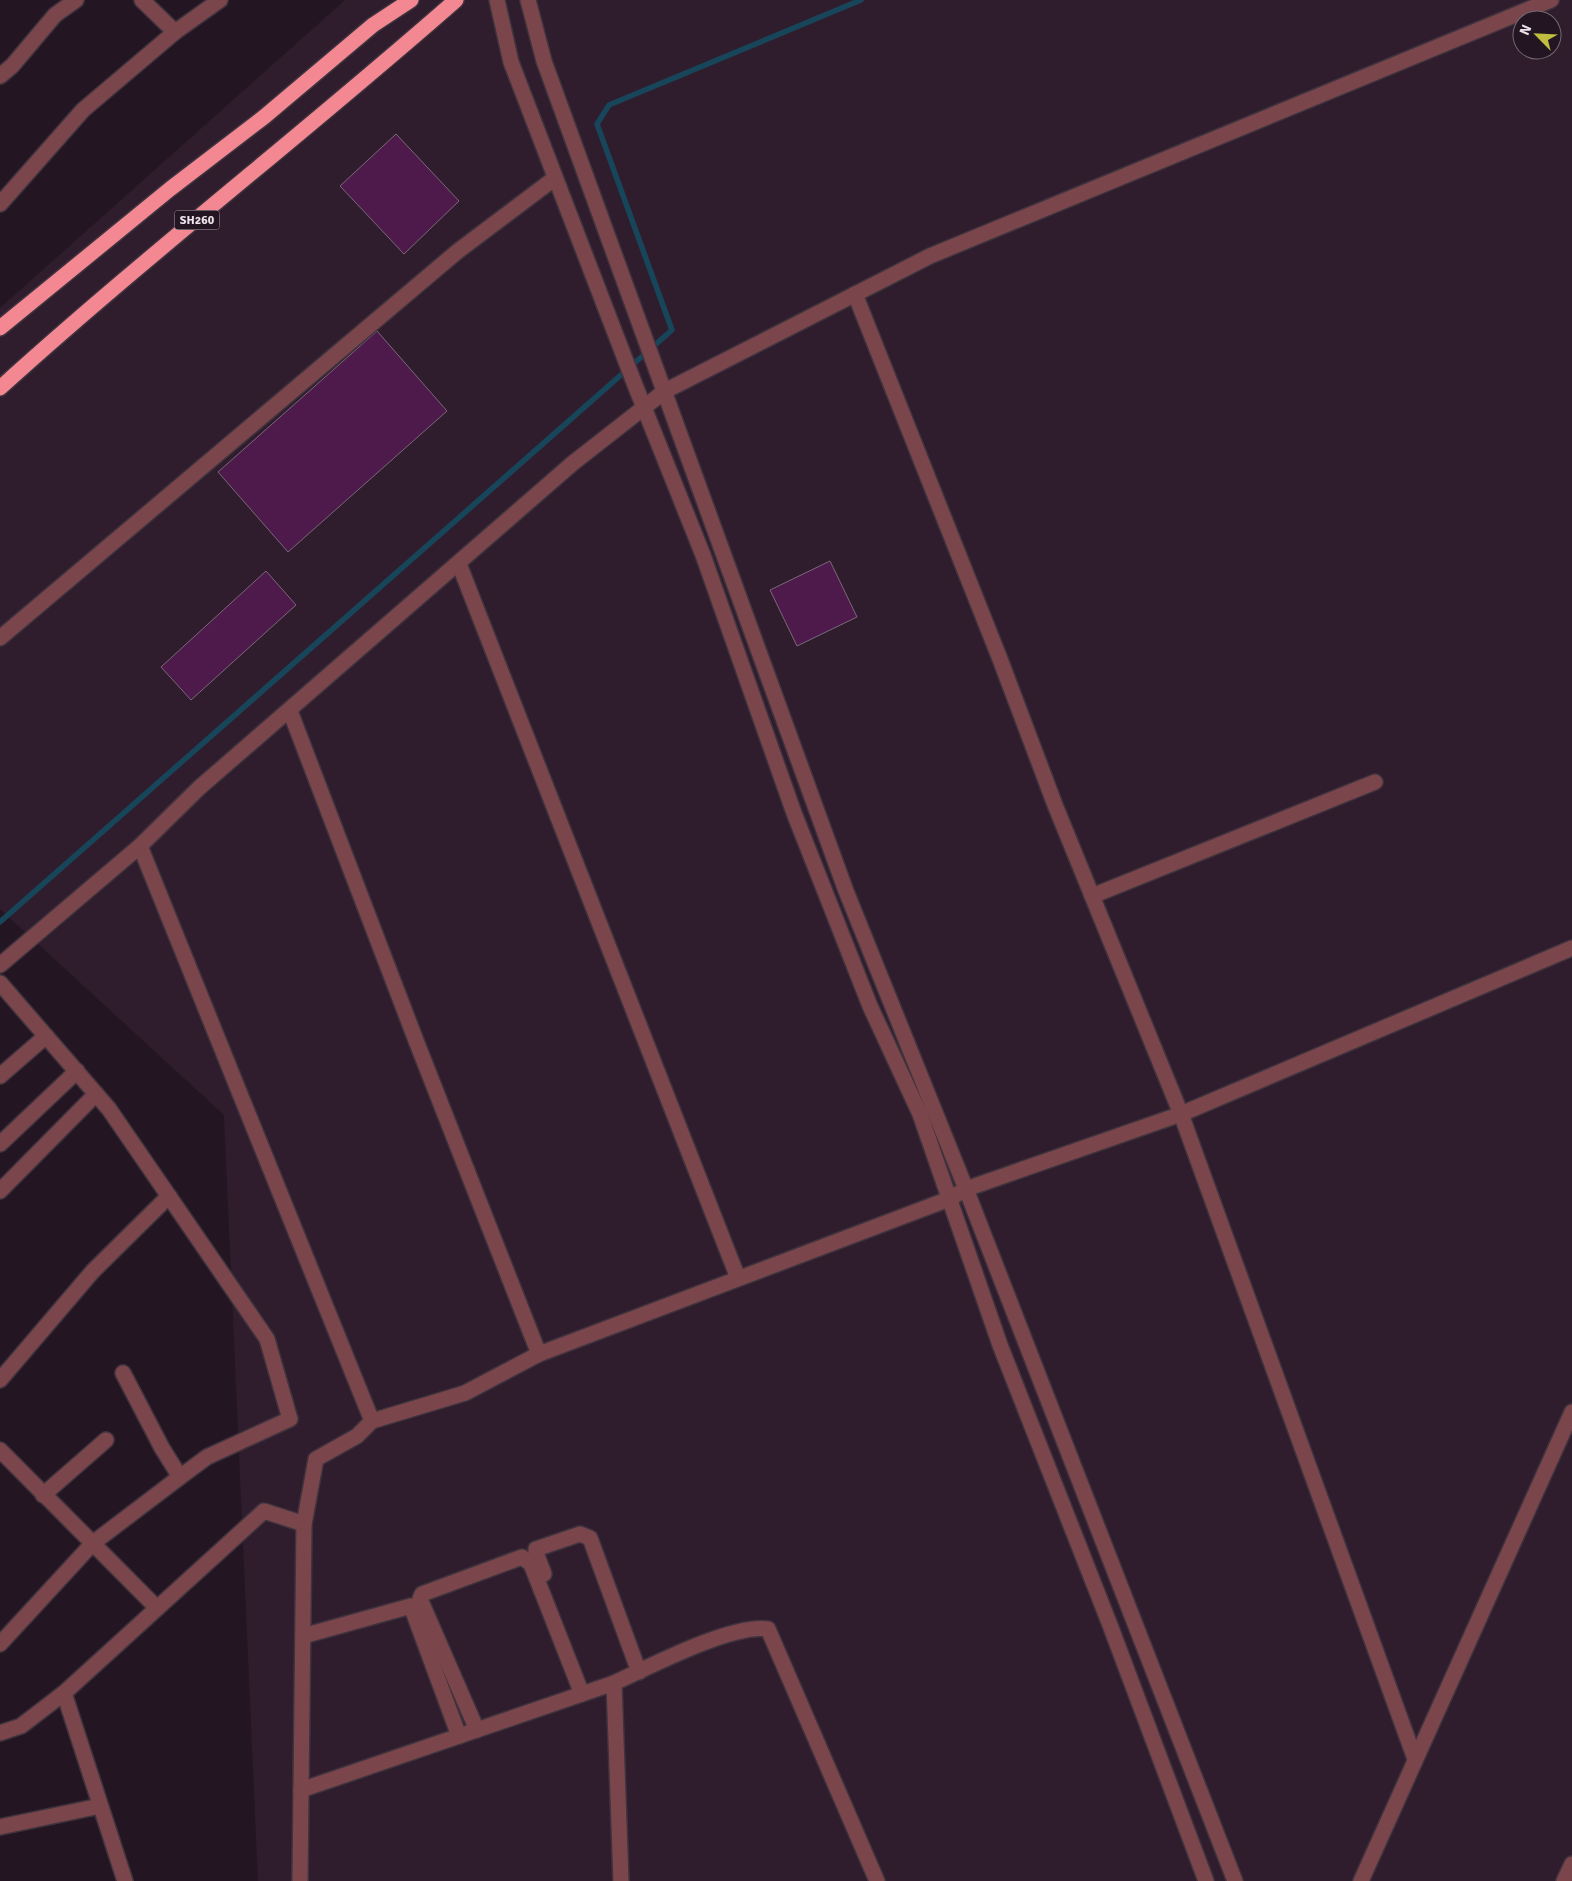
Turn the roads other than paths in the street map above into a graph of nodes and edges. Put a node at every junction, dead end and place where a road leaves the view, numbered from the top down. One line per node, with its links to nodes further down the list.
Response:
1 (76, 0): 10 (street)
2 (142, 0): 9 (street)
3 (220, 0): 9 (street)
4 (411, 0): 14 (highway)
5 (456, 0): 15 (highway, SH260)
6 (497, 0): 11 (street)
7 (528, 0): 16 (street)
8 (1551, 0): 13 (street)
9 (175, 32): 12 (street)
10 (0, 76)
11 (555, 178): 17 (street); 19 (street)
12 (0, 204)
13 (855, 294): 16 (street); 23 (street)
14 (0, 328)
15 (0, 388)
16 (665, 391): 17 (street); 33 (street)
17 (644, 408): 18 (street); 36 (street)
18 (459, 564): 20 (street); 37 (street)
19 (0, 638)
20 (290, 710): 22 (street); 38 (street)
21 (1374, 782): 23 (street)
22 (140, 846): 25 (street); 42 (street)
23 (1092, 896): 31 (street)
24 (1572, 948): 31 (street)
25 (0, 965)
26 (0, 983): 27 (street)
27 (46, 1036): 28 (street); 29 (street)
28 (77, 1071): 30 (street); 32 (street)
29 (0, 1076)
30 (96, 1094): 34 (street); 35 (street)
31 (1181, 1114): 33 (street); 59 (street)
32 (0, 1144)
33 (966, 1189): 36 (street); 69 (street)
34 (0, 1191)
35 (169, 1196): 40 (street); 45 (street)
36 (949, 1199): 37 (street); 68 (street)
37 (738, 1278): 38 (street)
38 (539, 1354): 42 (street)
39 (123, 1373): 45 (street)
40 (0, 1380)
41 (1572, 1412): 59 (street)
42 (372, 1421): 47 (street)
43 (106, 1440): 46 (street)
44 (0, 1450): 46 (street)
45 (180, 1477): 48 (street)
46 (43, 1495): 48 (street)
47 (304, 1524): 49 (street); 50 (street)
48 (93, 1544): 49 (street); 51 (street)
49 (157, 1608): 54 (street)
50 (303, 1636): 58 (street); 60 (street)
51 (0, 1644)
52 (639, 1672): 53 (street); 55 (street); 67 (street)
53 (614, 1683): 55 (street); 66 (street)
54 (64, 1693): 57 (street); 61 (street)
55 (587, 1693): 56 (street); 56 (street)
56 (477, 1730): 58 (street)
57 (1, 1731)
58 (459, 1736): 60 (street)
59 (1415, 1759): 70 (street)
60 (301, 1790): 65 (street)
61 (100, 1806): 62 (street); 64 (street)
62 (0, 1827)
63 (1572, 1864): 71 (street)
64 (125, 1881)
65 (300, 1881)
66 (621, 1881)
67 (877, 1881)
68 (1206, 1881)
69 (1235, 1881)
70 (1361, 1881)
71 (1564, 1881)

